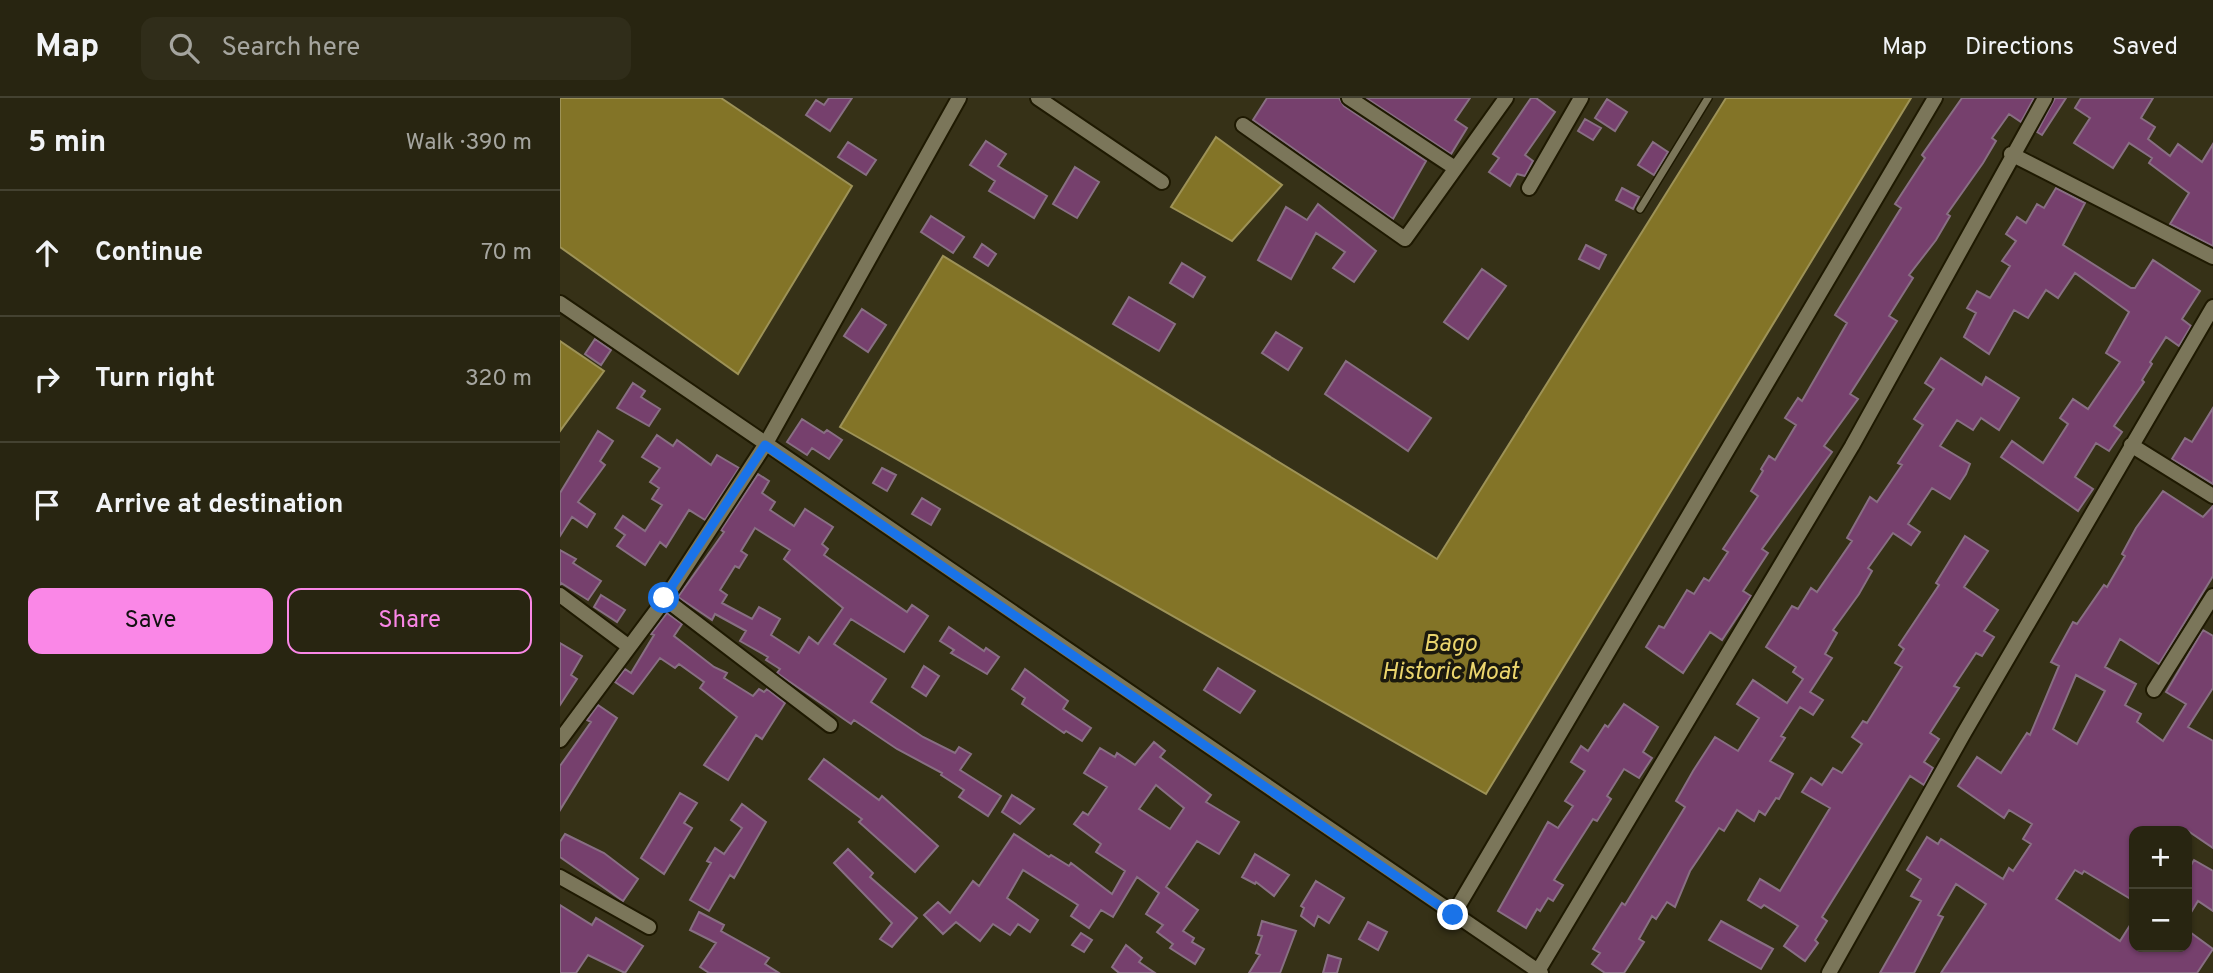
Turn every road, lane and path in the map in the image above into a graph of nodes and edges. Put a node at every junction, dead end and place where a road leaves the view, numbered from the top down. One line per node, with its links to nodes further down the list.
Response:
1 (959, 98): 18 (street)
2 (1038, 98): 12 (street)
3 (1349, 98): 11 (street)
4 (1506, 98): 11 (street)
5 (1581, 98): 13 (street)
6 (1708, 98): 14 (lane)
7 (1935, 98): 29 (street)
8 (2045, 98): 10 (street)
9 (1242, 125): 11 (street)
10 (2011, 154): 15 (street); 31 (street)
11 (1455, 168)
12 (1162, 182)
13 (1528, 188)
14 (1640, 209)
15 (2213, 257)
16 (560, 303): 18 (street)
17 (2213, 307): 19 (street)
18 (765, 445): 23 (street); 29 (street)
19 (2131, 445): 20 (street); 32 (street)
20 (2213, 496)
21 (560, 595): 24 (street)
22 (2213, 596): 25 (street)
23 (664, 598): 24 (street); 26 (street)
24 (628, 646): 27 (street)
25 (2154, 690)
26 (830, 725)
27 (562, 732)
28 (560, 877): 30 (street)
29 (1453, 915): 31 (street)
30 (649, 927)
31 (1539, 972)
32 (1829, 973)

